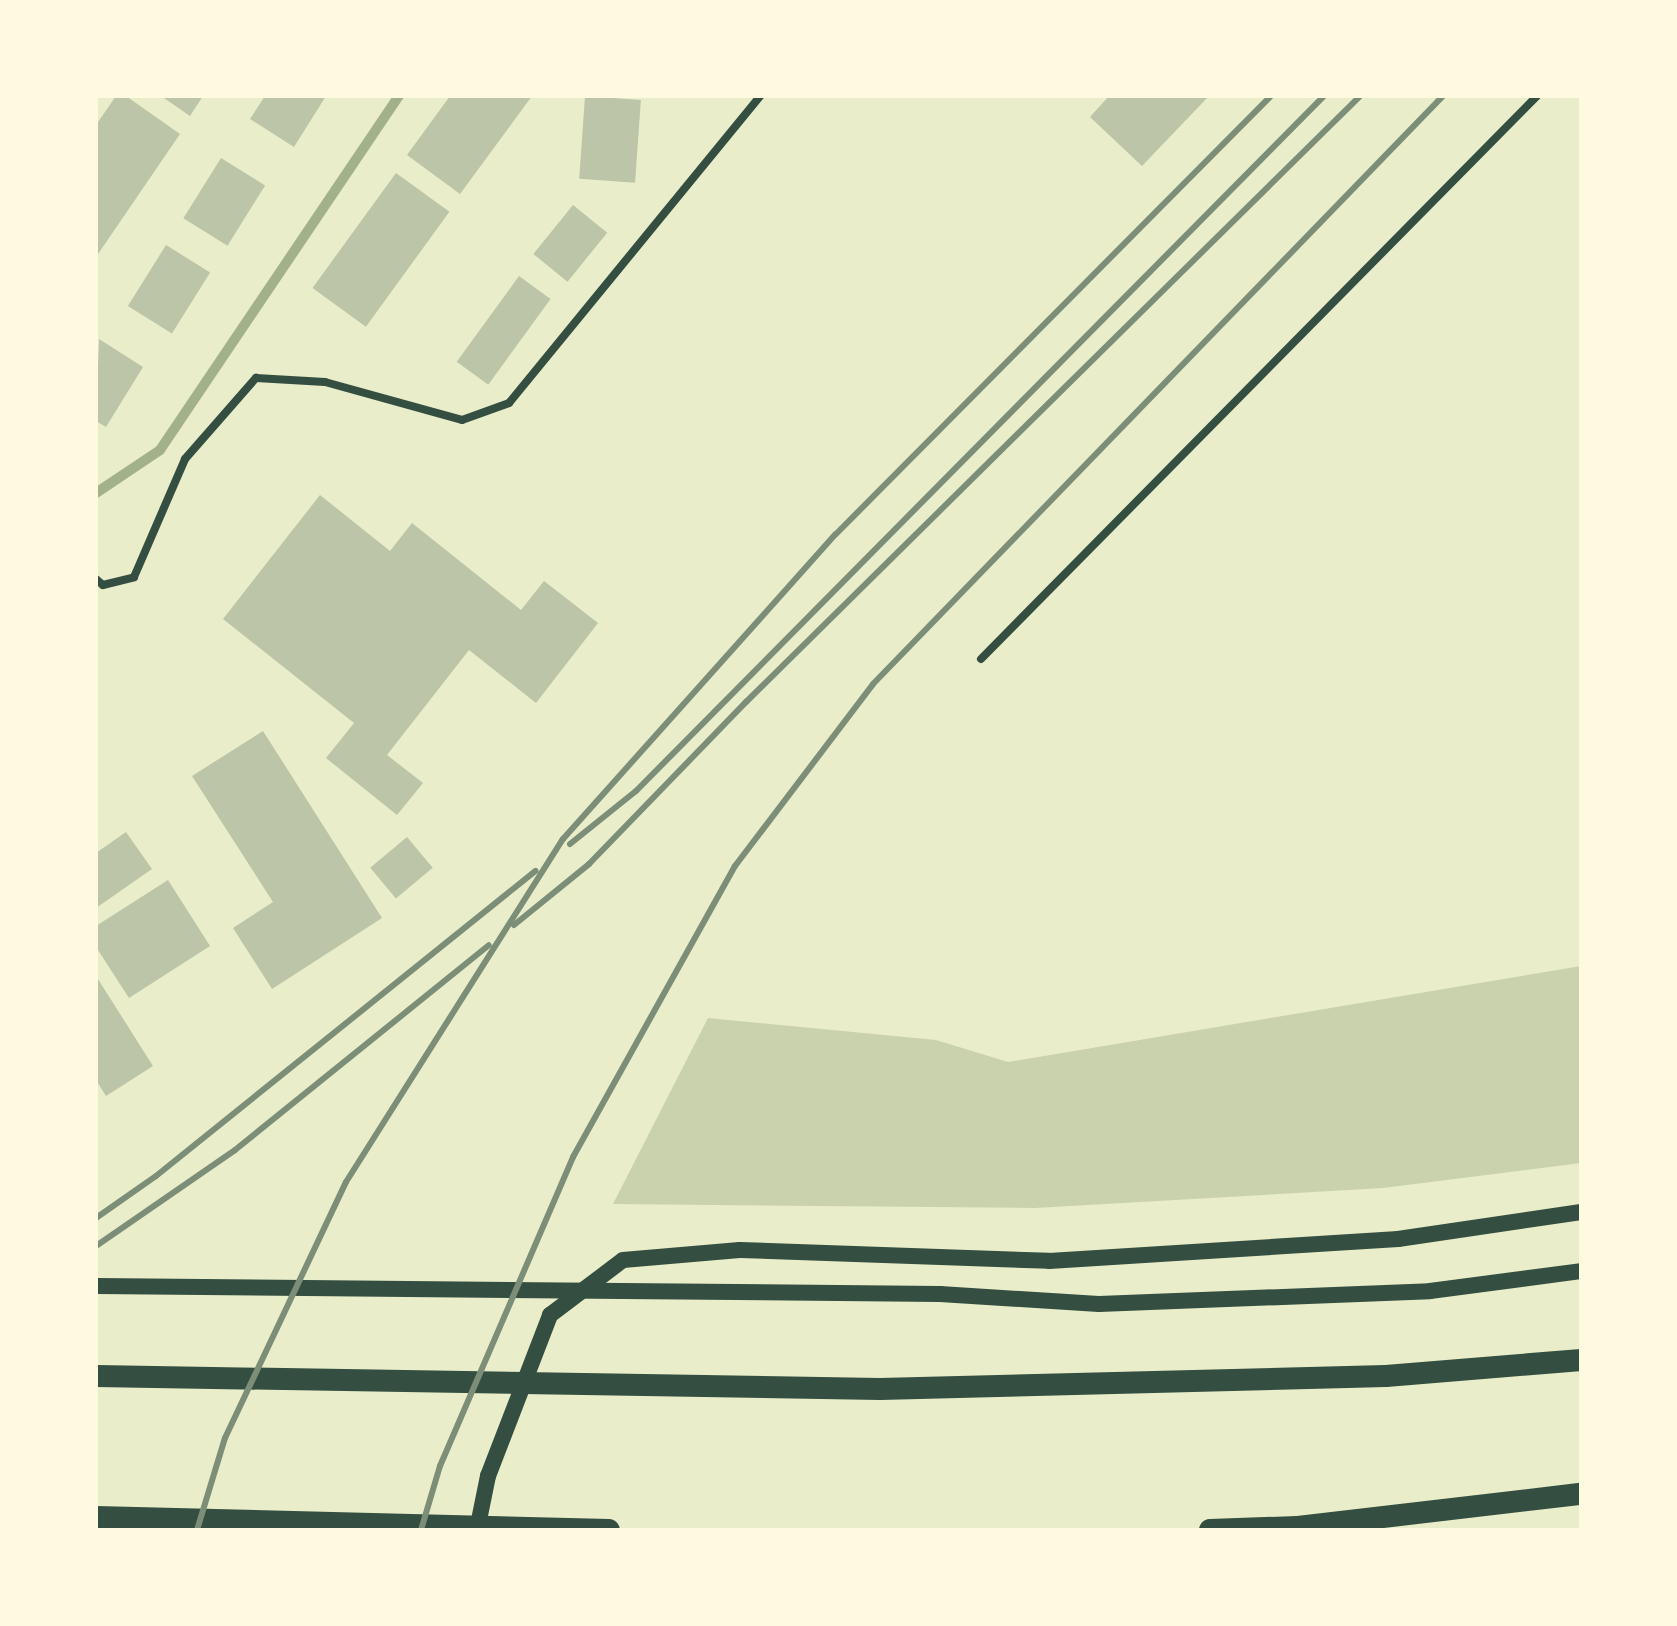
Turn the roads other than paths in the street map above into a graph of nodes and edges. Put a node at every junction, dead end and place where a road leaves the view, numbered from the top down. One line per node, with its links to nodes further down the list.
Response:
1 (760, 96): 3 (street)
2 (1537, 96): 4 (street)
3 (98, 584)
4 (981, 659)
5 (1581, 1212): 12 (main road)
6 (1581, 1271): 7 (main road)
7 (96, 1286)
8 (1581, 1360): 9 (highway)
9 (96, 1376)
10 (1581, 1494): 14 (highway)
11 (96, 1517): 13 (highway)
12 (477, 1530)
13 (609, 1530)
14 (1210, 1530)

